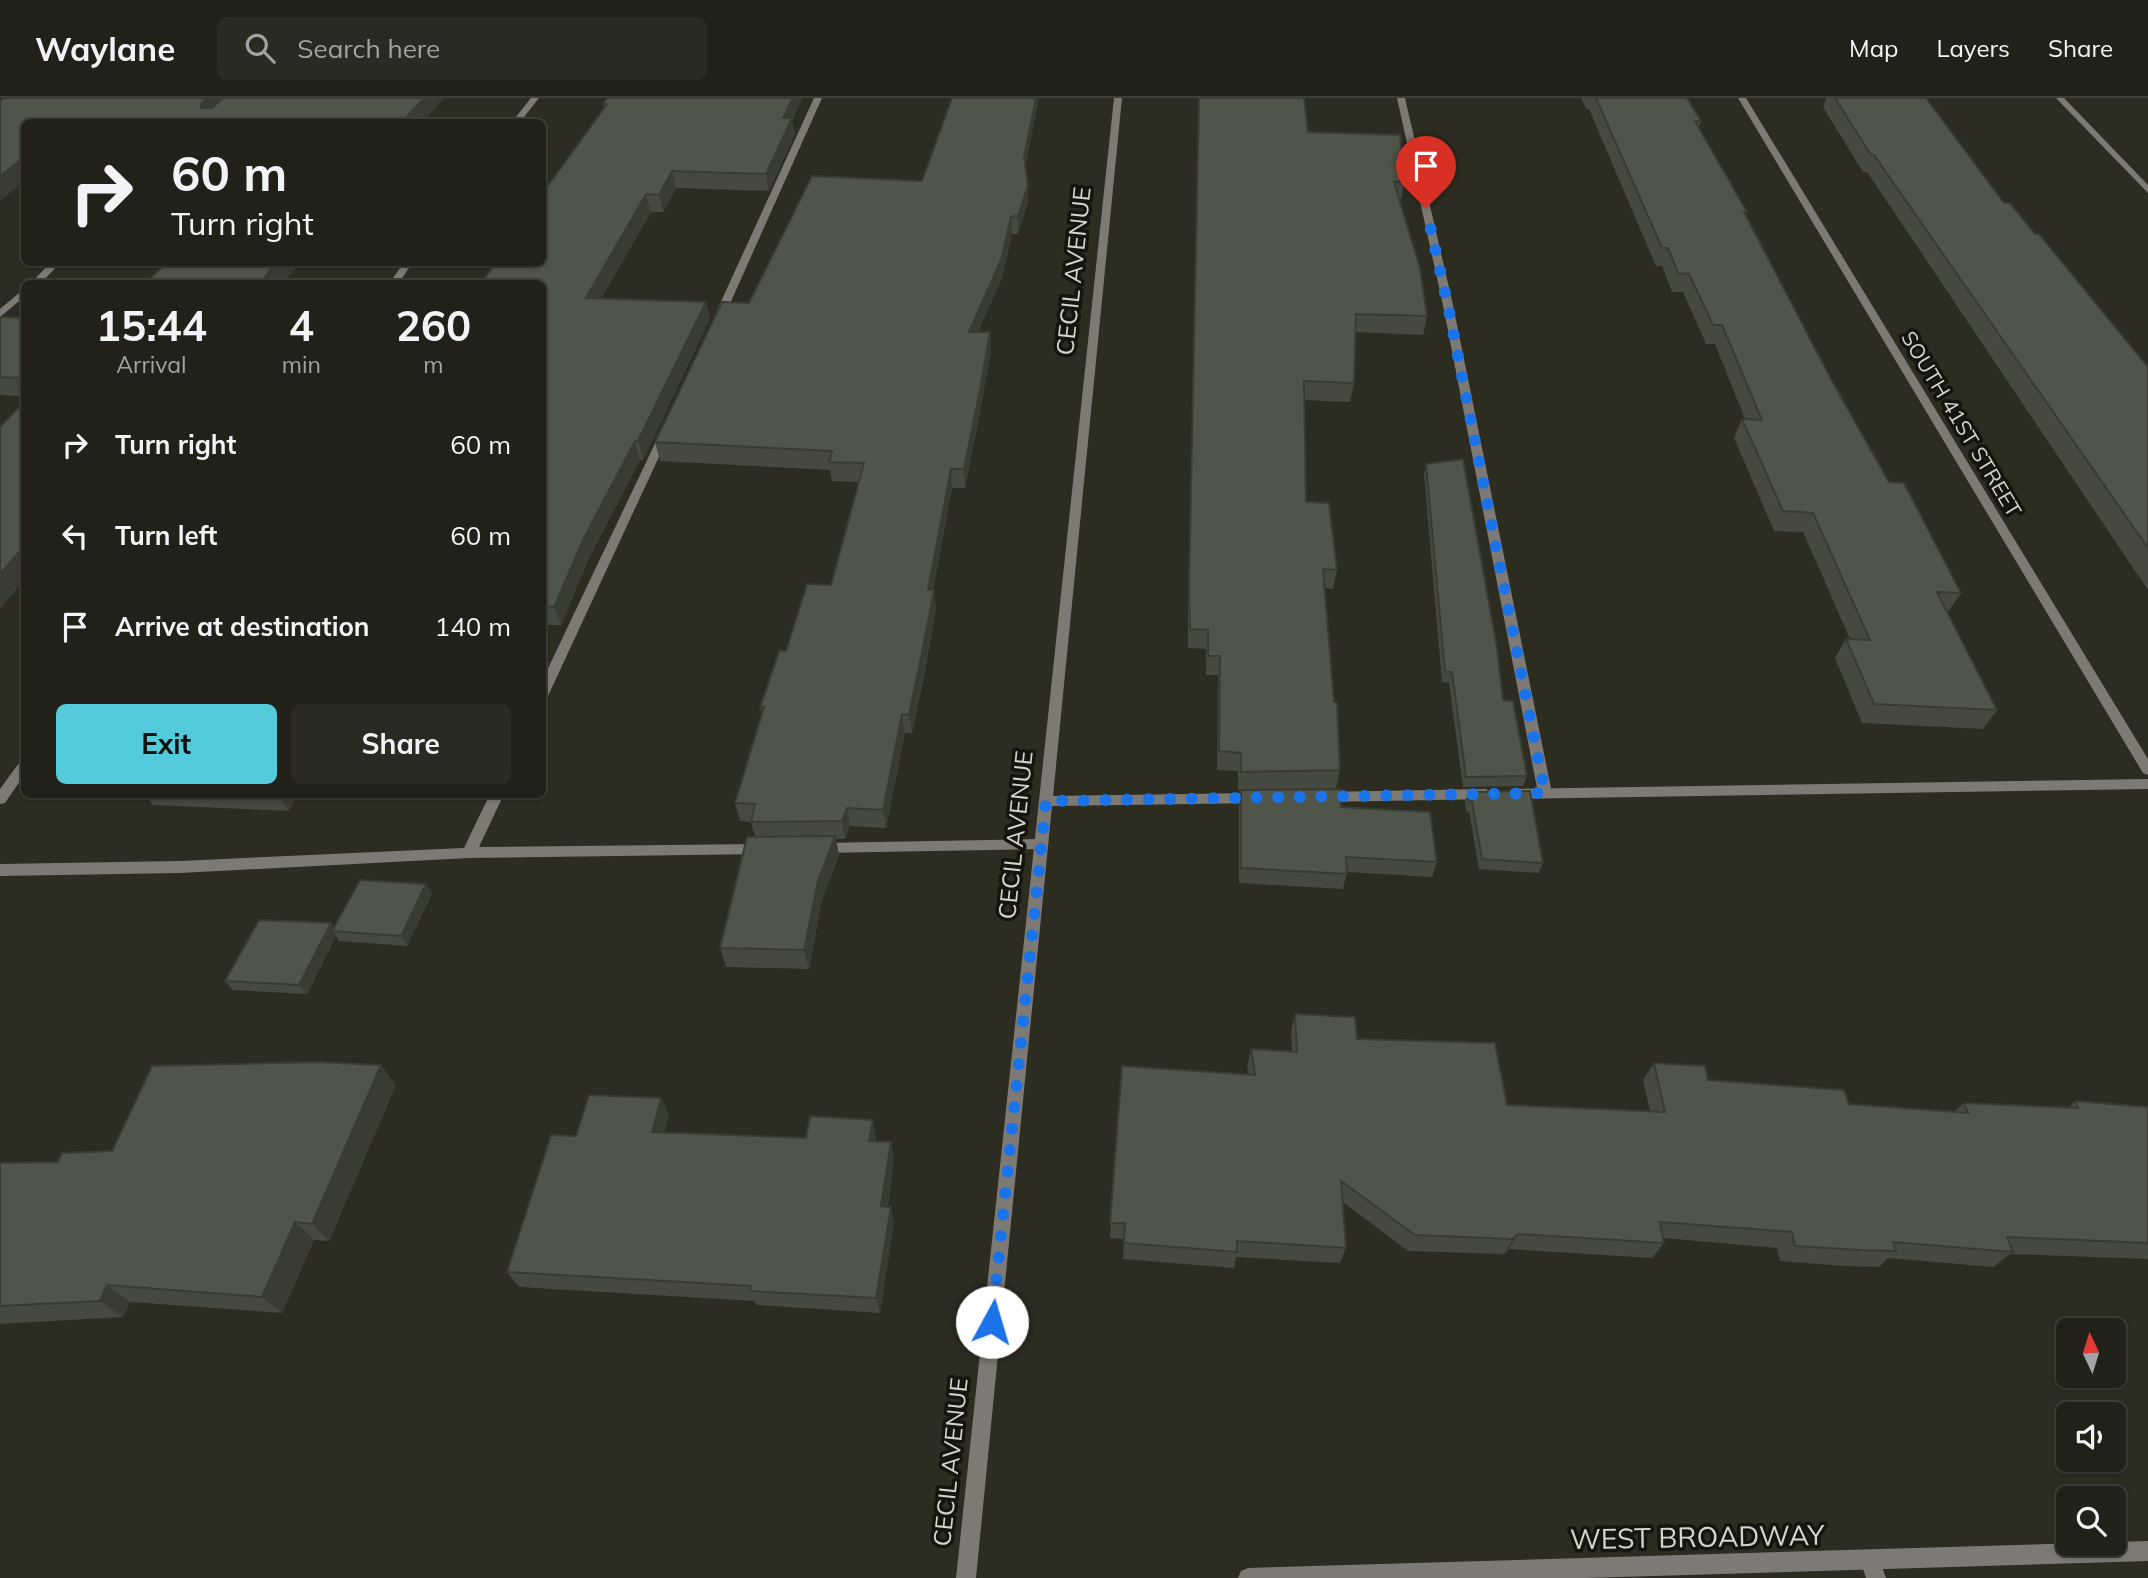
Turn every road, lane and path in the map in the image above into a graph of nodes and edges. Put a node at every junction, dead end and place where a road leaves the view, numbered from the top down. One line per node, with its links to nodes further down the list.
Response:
1 (535, 98): 7 (street)
2 (818, 98): 13 (street)
3 (1118, 98): 24 (street, CECIL AVENUE)
4 (1401, 98): 19 (street)
5 (1742, 98): 17 (street, SOUTH 41ST STREET)
6 (2060, 98): 8 (street)
7 (518, 119)
8 (2148, 190)
9 (53, 266): 10 (street)
10 (38, 280)
11 (21, 295): 12 (street)
12 (0, 314)
13 (715, 326)
14 (669, 425): 15 (street)
15 (546, 687)
16 (21, 770): 23 (street)
17 (2148, 770)
18 (2148, 784): 19 (street)
19 (1545, 793): 20 (street)
20 (1310, 797)
21 (495, 798): 28 (street)
22 (1268, 798): 24 (street)
23 (0, 799)
24 (1046, 801): 25 (street, CECIL AVENUE)
25 (1041, 844): 27 (street); 34 (street, CECIL AVENUE)
26 (776, 848): 28 (street)
27 (804, 848)
28 (469, 853): 29 (street)
29 (0, 870)
30 (2148, 1551): 31 (street, WEST BROADWAY)
31 (1873, 1569): 32 (street, WEST BROADWAY)
32 (1591, 1573): 33 (street, WEST BROADWAY)
33 (1441, 1575): 35 (street, WEST BROADWAY)
34 (966, 1578)
35 (1248, 1578)

